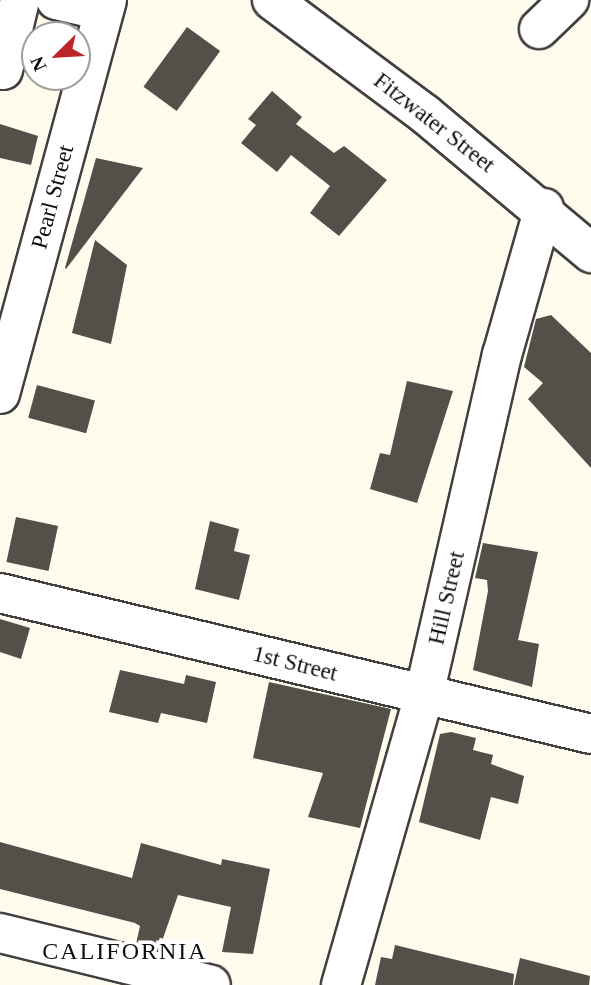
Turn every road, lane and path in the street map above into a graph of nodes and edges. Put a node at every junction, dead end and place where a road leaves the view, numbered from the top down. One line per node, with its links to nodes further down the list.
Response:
1 (20, 0): 7 (street)
2 (56, 0): 5 (street)
3 (272, 0): 8 (street, Fitzwater Street)
4 (569, 0): 6 (street)
5 (105, 6): 10 (street, Pearl Street)
6 (539, 29)
7 (3, 70)
8 (544, 208): 9 (street, Fitzwater Street); 12 (street, Hill Street)
9 (591, 253)
10 (0, 394)
11 (0, 593): 12 (street, 1st Street)
12 (424, 695): 13 (street, 1st Street); 16 (street, Hill Street)
13 (591, 734)
14 (0, 933): 15 (street)
15 (211, 985)
16 (341, 985)

